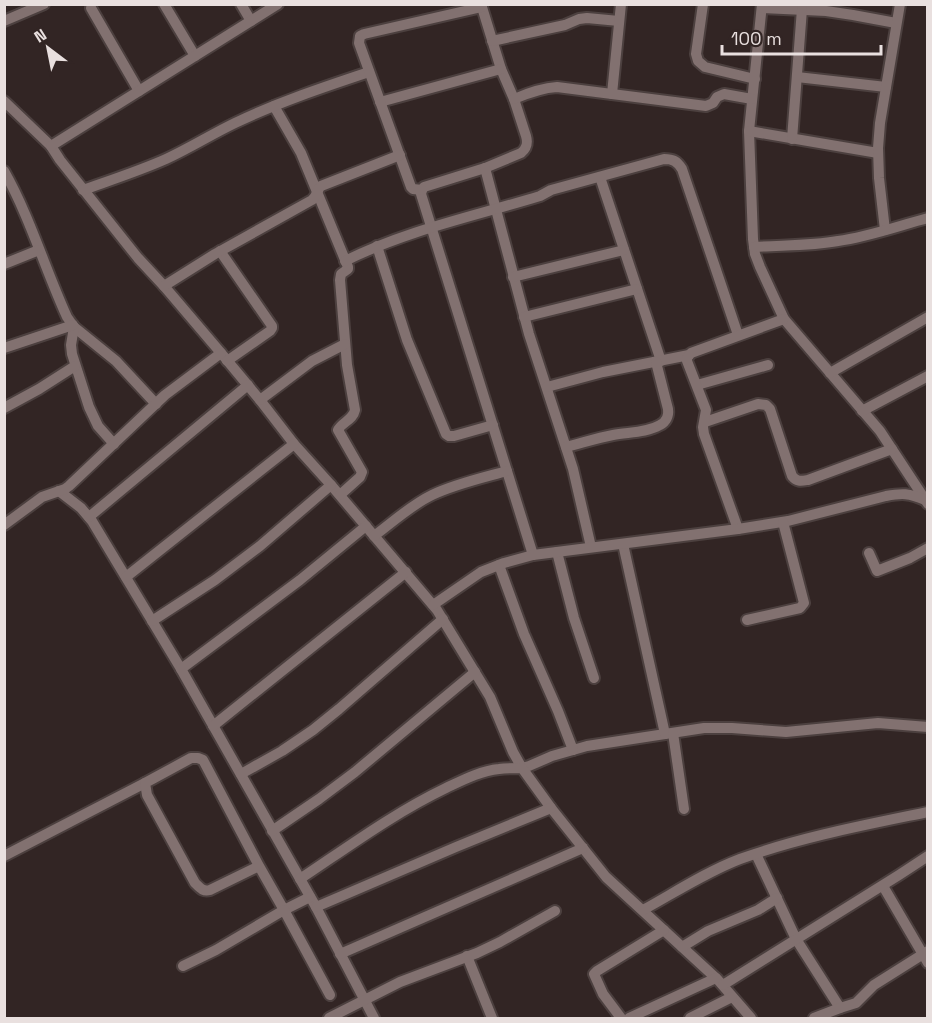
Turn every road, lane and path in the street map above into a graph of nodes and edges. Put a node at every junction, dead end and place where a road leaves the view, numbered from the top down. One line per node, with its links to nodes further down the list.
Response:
1 (44, 4): 12 (street)
2 (164, 4): 17 (street)
3 (241, 4): 13 (street)
4 (278, 4): 13 (street)
5 (621, 4): 14 (street)
6 (703, 4): 21 (street)
7 (900, 4): 15 (street)
8 (481, 6): 16 (street); 19 (street)
9 (762, 6): 11 (street); 21 (street)
10 (91, 8): 23 (street)
11 (802, 9): 15 (street); 20 (street)
12 (4, 21)
13 (251, 21): 17 (street)
14 (619, 21): 16 (street); 24 (street)
15 (896, 23): 22 (street)
16 (492, 41): 18 (street)
17 (195, 56): 23 (street)
18 (501, 69): 25 (street); 28 (street)
19 (369, 72): 28 (street); 29 (street)
20 (797, 77): 22 (street); 31 (street)
21 (754, 79): 26 (street)
22 (886, 87): 33 (street)
23 (139, 91): 32 (street)
24 (612, 94): 25 (street); 26 (street)
25 (514, 99): 35 (street)
26 (752, 99): 30 (street)
27 (4, 101): 32 (street)
28 (380, 102): 34 (street)
29 (274, 106): 38 (street); 40 (street)
30 (749, 132): 31 (street); 46 (street)
31 (792, 139): 33 (street)
32 (51, 146): 38 (street)
33 (878, 153): 44 (street)
34 (400, 155): 39 (street); 40 (street)
35 (485, 168): 39 (street); 41 (street)
36 (4, 171): 47 (street)
37 (600, 177): 41 (street); 48 (street); 59 (street)
38 (83, 190): 53 (street)
39 (422, 190): 43 (street)
40 (317, 192): 49 (street); 50 (street)
41 (495, 210): 43 (street); 52 (street)
42 (927, 219): 44 (street)
43 (432, 227): 45 (street); 77 (street)
44 (885, 230): 46 (street)
45 (377, 246): 50 (street); 77 (street)
46 (754, 246): 57 (street)
47 (39, 250): 51 (street); 58 (street)
48 (624, 250): 52 (street); 54 (street)
49 (220, 251): 53 (street); 63 (street)
50 (345, 261): 60 (street)
51 (4, 264)
52 (513, 277): 55 (street)
53 (164, 286): 63 (street)
54 (638, 289): 55 (street); 64 (street)
55 (524, 317): 71 (street)
56 (927, 317): 67 (street)
57 (784, 319): 59 (street); 67 (street)
58 (74, 326): 61 (street); 66 (street); 73 (street)
59 (738, 335): 62 (street)
60 (345, 344): 72 (street); 85 (street)
61 (4, 348)
62 (689, 355): 64 (street); 70 (street)
63 (224, 357): 69 (street); 73 (street)
64 (659, 361): 71 (street); 80 (street)
65 (768, 365): 70 (street)
66 (75, 366): 74 (street); 78 (street)
67 (830, 373): 75 (street)
68 (927, 376): 75 (street)
69 (248, 385): 72 (street); 87 (street)
70 (697, 386): 76 (street)
71 (547, 387): 80 (street)
72 (260, 400): 79 (street)
73 (156, 404): 78 (street)
74 (4, 408)
75 (862, 411): 81 (street)
76 (705, 422): 81 (street); 91 (street)
77 (493, 425): 82 (street)
78 (114, 444): 84 (street)
79 (294, 444): 83 (street); 101 (street)
80 (566, 447): 94 (street)
81 (892, 449): 86 (street)
82 (507, 471): 92 (street); 98 (street)
83 (331, 485): 85 (street); 105 (street)
84 (59, 491): 87 (street); 88 (street)
85 (339, 495): 90 (street)
86 (927, 502): 89 (street)
87 (89, 517): 101 (street)
88 (6, 521)
89 (783, 522): 91 (street); 104 (street)
90 (366, 526): 92 (street); 106 (street)
91 (738, 529): 93 (street)
92 (374, 536): 100 (street)
93 (623, 544): 94 (street); 111 (street)
94 (591, 548): 96 (street)
95 (927, 548): 97 (street)
96 (557, 552): 98 (street); 108 (street)
97 (868, 553)
98 (533, 555): 99 (street)
99 (499, 565): 102 (street); 112 (street)
100 (406, 573): 102 (street); 109 (street)
101 (126, 577): 105 (street)
102 (433, 605): 103 (street)
103 (443, 619): 107 (street); 114 (street)
104 (747, 620)
105 (152, 621): 106 (street)
106 (182, 669): 109 (street)
107 (475, 672): 113 (street); 119 (street)
108 (594, 678)
109 (213, 726): 114 (street)
110 (927, 727): 111 (street)
111 (669, 733): 112 (street); 117 (street)
112 (573, 750): 113 (street)
113 (522, 768): 116 (street); 125 (street)
114 (241, 774): 119 (street)
115 (145, 783): 122 (street); 124 (street); 124 (street)
116 (551, 808): 120 (street); 129 (street)
117 (684, 809)
118 (927, 812): 121 (street)
119 (272, 831): 125 (street)
120 (583, 848): 131 (street); 136 (street)
121 (756, 854): 128 (street); 131 (street)
122 (4, 856)
123 (927, 856): 126 (street)
124 (259, 866): 130 (street)
125 (300, 879): 127 (street)
126 (883, 886): 134 (street); 138 (street)
127 (310, 897): 129 (street); 130 (street)
128 (777, 898): 134 (street); 135 (street)
129 (316, 907): 136 (street)
130 (284, 910): 139 (street); 141 (street)
131 (643, 910): 133 (street)
132 (555, 911): 137 (street)
133 (664, 930): 135 (street); 148 (street)
134 (796, 939): 140 (street); 144 (street)
135 (682, 947): 140 (street)
136 (340, 954): 143 (street)
137 (467, 956): 143 (street); 147 (street)
138 (926, 956): 144 (street)
139 (183, 966)
140 (719, 982): 142 (street); 149 (street)
141 (330, 995)
142 (732, 997): 150 (street); 151 (street)
143 (364, 1000): 145 (street); 146 (street)
144 (840, 1008): 152 (street)
145 (329, 1018)
146 (374, 1018)
147 (492, 1018)
148 (621, 1018)
149 (629, 1018)
150 (690, 1018)
151 (751, 1018)
152 (814, 1018)

